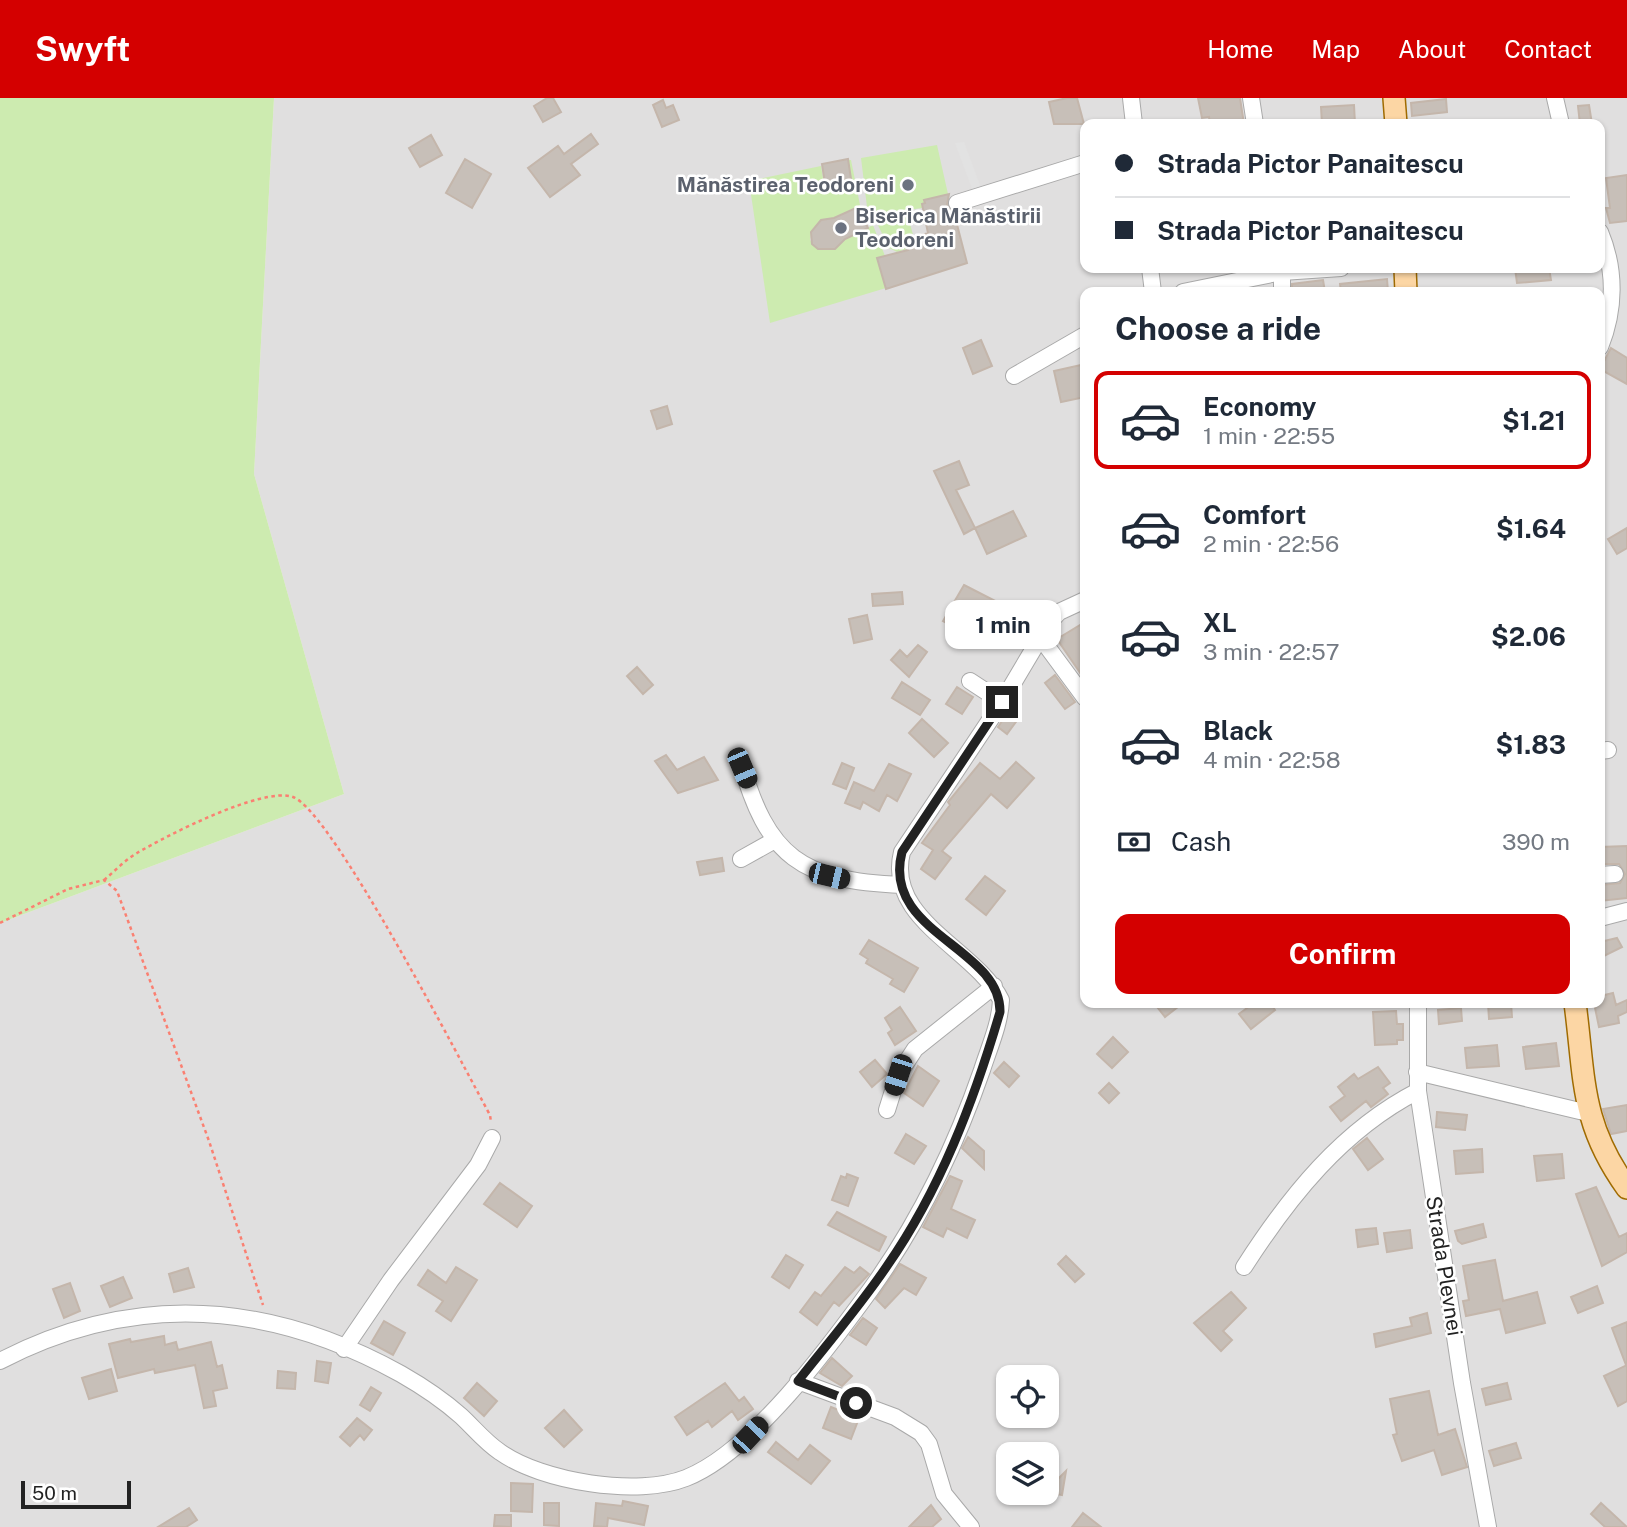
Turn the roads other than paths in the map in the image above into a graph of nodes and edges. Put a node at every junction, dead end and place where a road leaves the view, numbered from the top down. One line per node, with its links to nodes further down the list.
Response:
1 (1131, 98): 5 (street)
2 (1251, 98): 6 (street)
3 (1394, 98): 7 (main road)
4 (1555, 98): 8 (street)
5 (1133, 119)
6 (1254, 119)
7 (1396, 119)
8 (1560, 119)
9 (1080, 165): 10 (street)
10 (957, 203)
11 (1605, 257): 14 (street)
12 (1268, 273): 13 (street)
13 (1206, 287)
14 (1605, 335)
15 (1080, 338): 16 (street)
16 (1014, 376)
17 (1080, 602): 18 (street)
18 (1040, 637): 20 (street); 21 (street)
19 (970, 681): 21 (street)
20 (1080, 691)
21 (1002, 702): 25 (street)
22 (740, 759): 23 (street)
23 (775, 840): 24 (street); 25 (street)
24 (741, 859)
25 (902, 885): 28 (street)
26 (1627, 911): 27 (street)
27 (1605, 917)
28 (994, 986): 33 (street); 40 (street)
29 (1418, 1008): 31 (street, Strada Plevnei)
30 (1576, 1008): 34 (main road)
31 (1417, 1072): 32 (street, Strada Plevnei); 34 (street)
32 (1418, 1091): 37 (street); 42 (street, Strada Plevnei)
33 (887, 1110)
34 (1588, 1113): 36 (main road)
35 (492, 1138): 38 (street)
36 (1627, 1188)
37 (1244, 1267)
38 (344, 1349): 39 (street); 40 (street)
39 (0, 1361)
40 (798, 1381): 41 (street)
41 (971, 1527)
42 (1488, 1527)

